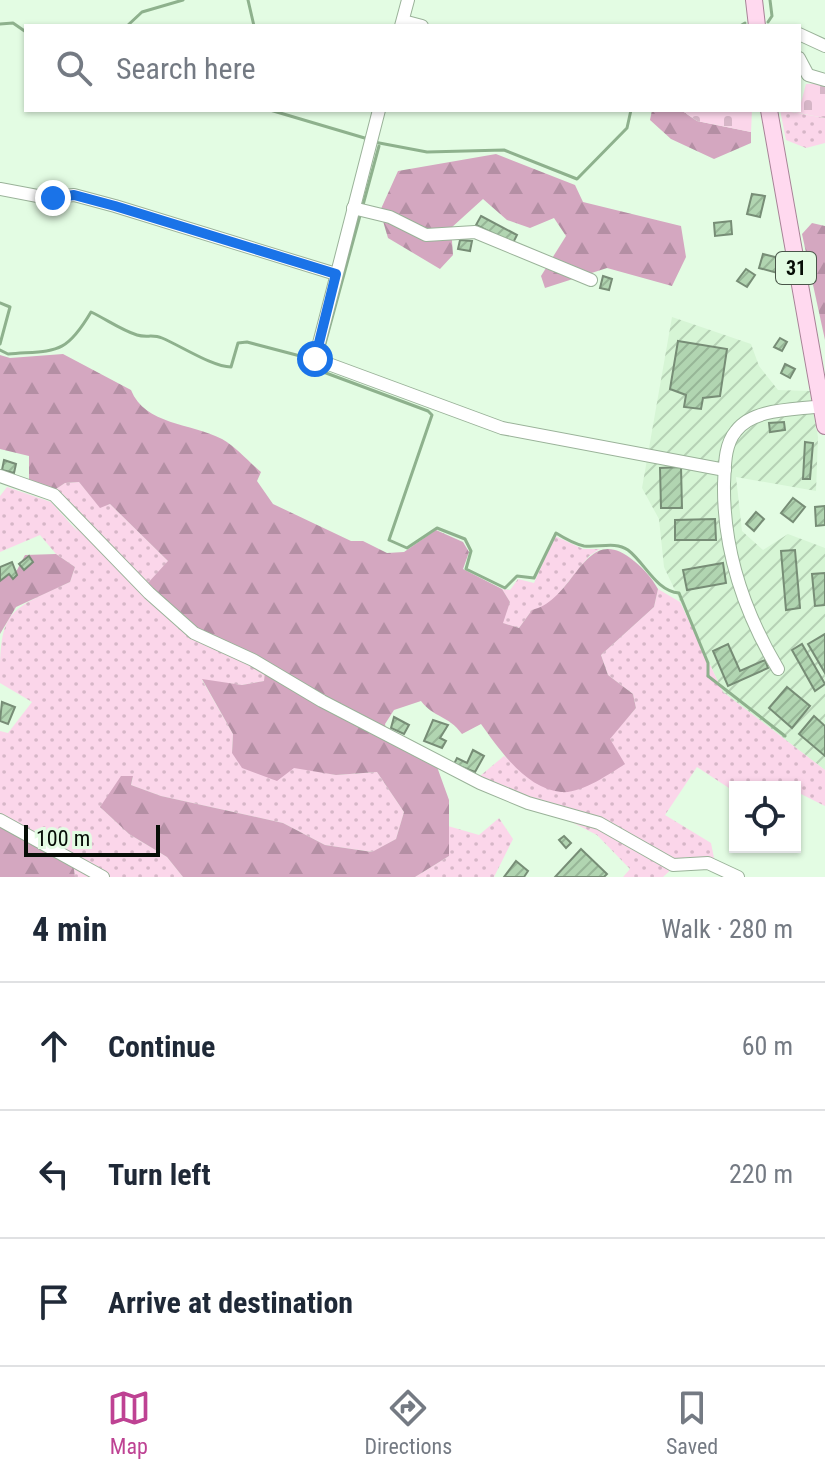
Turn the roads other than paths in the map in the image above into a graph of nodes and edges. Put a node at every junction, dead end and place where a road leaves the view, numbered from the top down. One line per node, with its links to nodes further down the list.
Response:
1 (408, 0): 3 (street)
2 (754, 0): 4 (main road)
3 (402, 24)
4 (757, 24)
5 (801, 35): 6 (street)
6 (825, 46)
7 (801, 62): 8 (street)
8 (825, 80)
9 (378, 112): 12 (street)
10 (769, 112): 15 (main road, 31)
11 (0, 189): 13 (street)
12 (359, 210): 13 (street); 14 (street)
13 (336, 274): 18 (street)
14 (591, 280)
15 (821, 381): 16 (main road, 31)
16 (822, 406): 17 (main road, 31); 18 (street)
17 (825, 426)
18 (725, 470): 20 (street)
19 (0, 476): 23 (street)
20 (778, 669)
21 (0, 820): 22 (street)
22 (103, 877)
23 (738, 877)

